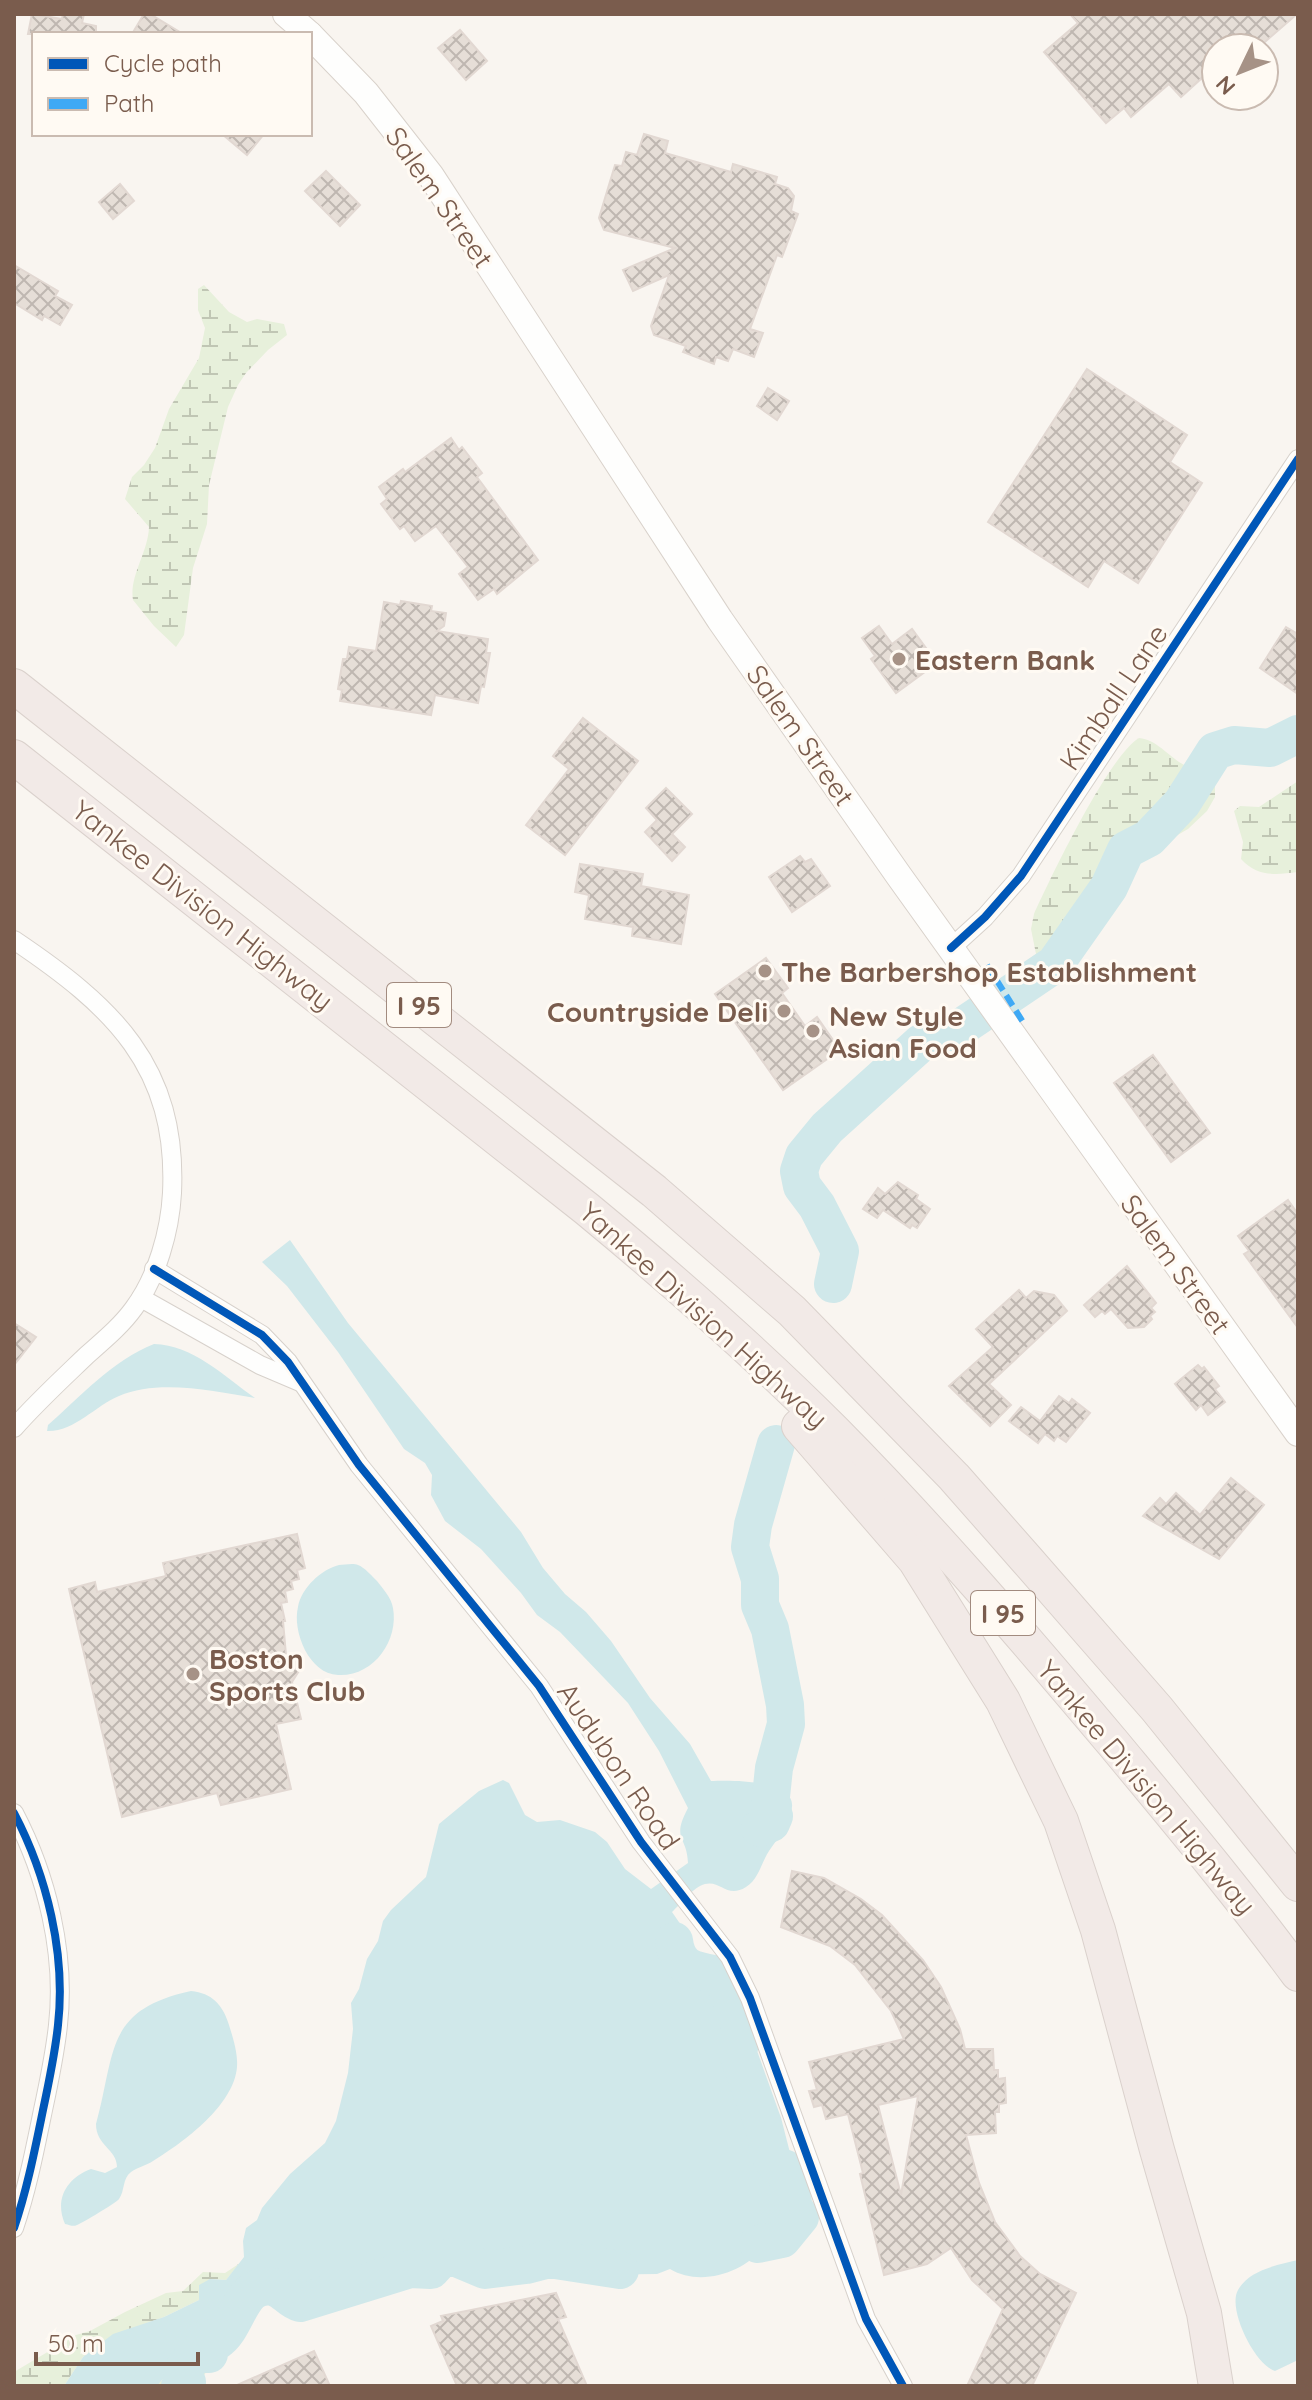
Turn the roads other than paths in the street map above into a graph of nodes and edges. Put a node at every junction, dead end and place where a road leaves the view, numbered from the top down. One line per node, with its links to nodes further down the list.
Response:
1 (286, 14): 2 (main road, Salem Street)
2 (307, 32)
3 (312, 37): 8 (main road, Salem Street)
4 (1298, 459): 8 (street, Kimball Lane)
5 (14, 686): 15 (highway, Yankee Division Highway / I 95)
6 (14, 757): 10 (highway, Yankee Division Highway / I 95)
7 (14, 940): 9 (street)
8 (951, 948): 14 (main road, Salem Street)
9 (154, 1269): 11 (street); 12 (street, Audubon Road)
10 (675, 1282): 19 (highway, Yankee Division Highway / I 95); 21 (highway)
11 (141, 1298): 12 (street, Audubon Road); 13 (street)
12 (300, 1382): 22 (street, Audubon Road)
13 (14, 1428)
14 (1298, 1433)
15 (1157, 1709): 17 (highway); 18 (highway, Yankee Division Highway / I 95)
16 (14, 1813): 20 (street)
17 (1298, 1862)
18 (1298, 1884)
19 (1298, 1974)
20 (14, 2228)
21 (1204, 2313): 23 (highway); 24 (highway)
22 (903, 2386)
23 (1216, 2386)
24 (1240, 2386)

